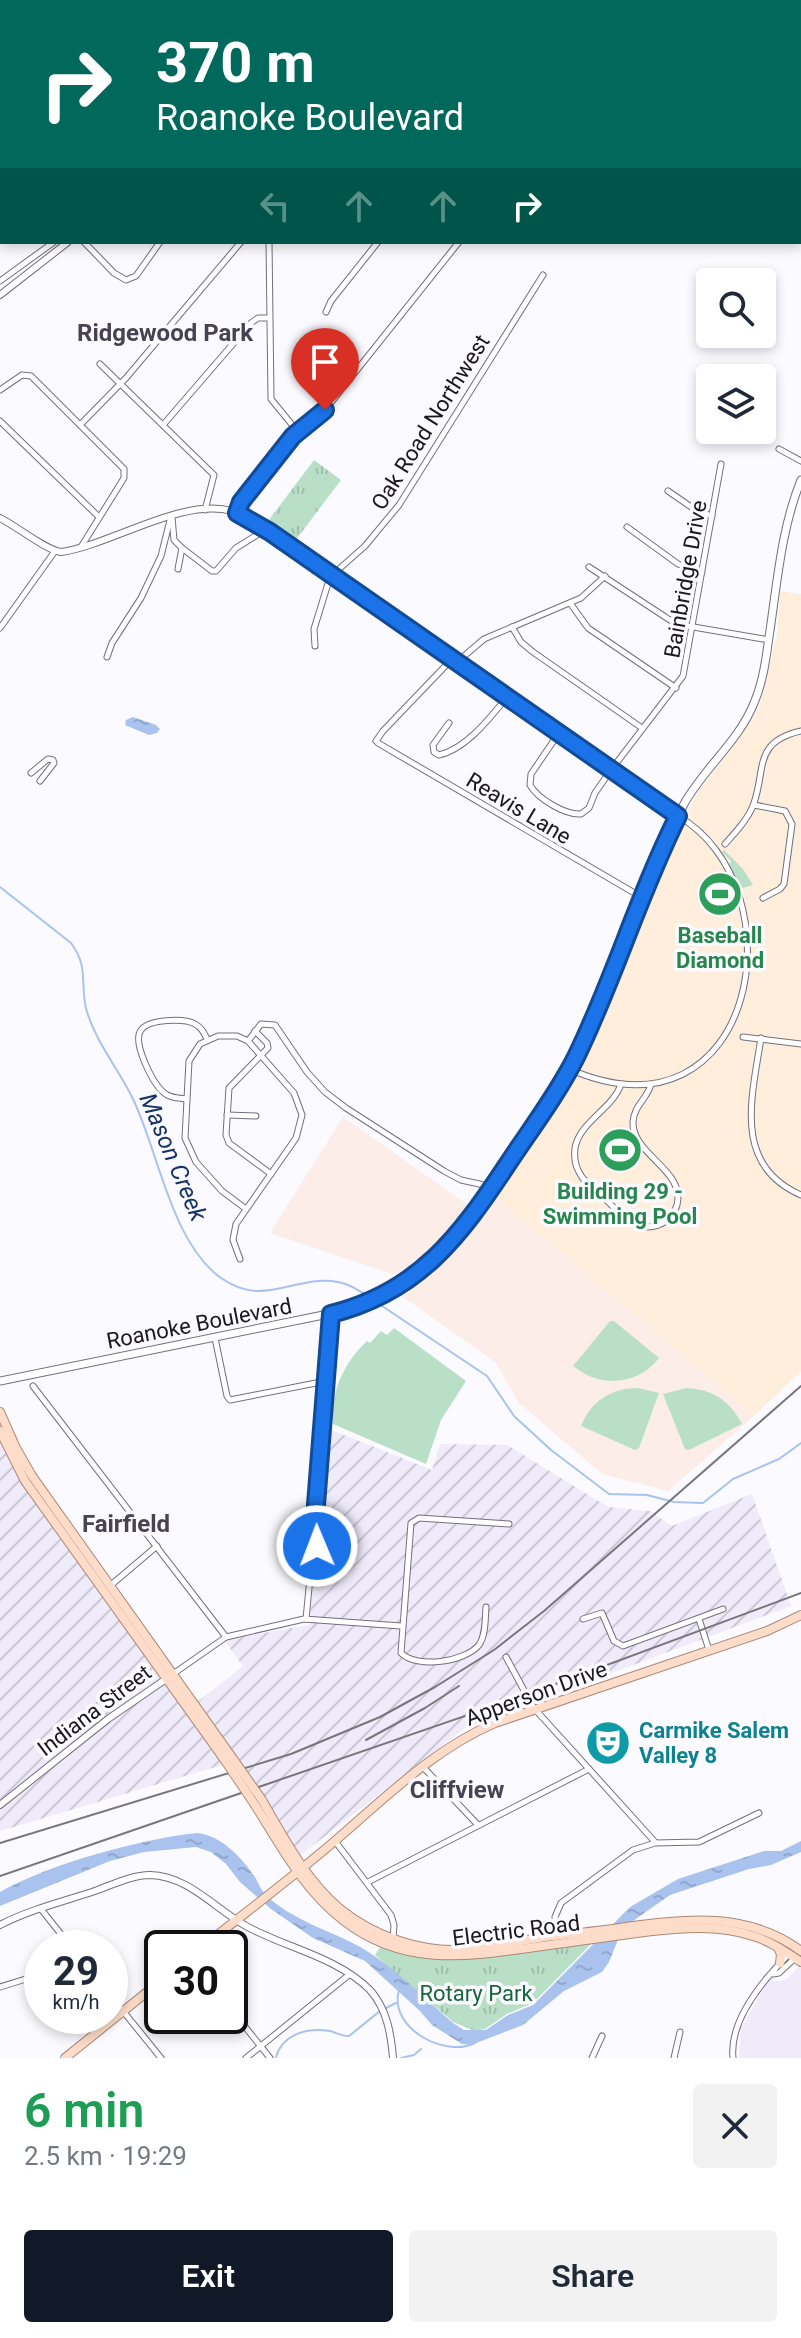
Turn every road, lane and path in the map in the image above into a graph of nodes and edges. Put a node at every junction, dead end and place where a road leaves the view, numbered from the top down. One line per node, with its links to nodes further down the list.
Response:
1 (51, 244): 10 (street)
2 (65, 244): 11 (street)
3 (86, 244): 4 (street)
4 (159, 244)
5 (239, 244): 15 (street)
6 (269, 244): 13 (street)
7 (374, 244): 12 (street)
8 (457, 244): 20 (street)
9 (543, 275): 41 (street, Oak Road Northwest)
10 (0, 281)
11 (0, 295)
12 (326, 312)
13 (269, 318): 19 (street); 20 (street)
14 (100, 364): 15 (street)
15 (120, 383): 18 (street); 19 (street)
16 (0, 390): 18 (street)
17 (0, 421): 30 (street)
18 (80, 425): 30 (street)
19 (163, 425): 26 (street)
20 (298, 432): 27 (street)
21 (779, 449): 22 (street)
22 (801, 461)
23 (721, 464): 29 (street, Bainbridge Drive)
24 (801, 480): 47 (main road, Roanoke Boulevard)
25 (668, 491): 29 (street)
26 (205, 510): 27 (street); 28 (street)
27 (237, 513): 32 (street)
28 (171, 516): 35 (street); 36 (street); 49 (street)
29 (712, 516): 40 (street, Bainbridge Drive)
30 (99, 517): 35 (street)
31 (3, 520): 34 (street); 37 (street)
32 (263, 527): 36 (street); 41 (street)
33 (627, 527): 40 (street)
34 (0, 530)
35 (81, 547): 37 (street)
36 (182, 548): 39 (street)
37 (55, 551): 45 (street)
38 (589, 567): 42 (street)
39 (178, 569)
40 (702, 572): 46 (street, Bainbridge Drive)
41 (332, 576): 48 (street); 50 (street)
42 (605, 576): 43 (street); 46 (street)
43 (570, 603): 44 (street); 51 (street)
44 (512, 627): 50 (street); 54 (street)
45 (0, 628)
46 (693, 628): 47 (street); 51 (street, Bainbridge Drive)
47 (769, 640): 61 (main road, Roanoke Boulevard)
48 (315, 646)
49 (107, 657)
50 (454, 660): 52 (street); 65 (street, Reavis Lane)
51 (676, 688): 54 (street, Bainbridge Drive)
52 (507, 697): 53 (street); 56 (street)
53 (449, 723)
54 (642, 728): 57 (street, Bainbridge Drive)
55 (801, 731): 60 (street)
56 (559, 733): 57 (street); 57 (street, Bainbridge Drive)
57 (611, 770): 61 (street)
58 (31, 773): 59 (street)
59 (40, 781)
60 (754, 805): 63 (street); 64 (street)
61 (678, 816): 62 (street); 65 (main road, Roanoke Boulevard)
62 (705, 829)
63 (719, 839)
64 (759, 887)
65 (643, 899): 75 (main road, Roanoke Boulevard)
66 (749, 1026): 68 (street)
67 (255, 1031): 71 (street); 74 (street); 83 (street)
68 (743, 1037): 69 (street); 72 (street)
69 (761, 1038): 73 (street); 84 (street)
70 (207, 1040): 71 (street); 79 (street); 79 (street)
71 (248, 1041): 74 (street)
72 (736, 1043)
73 (801, 1044)
74 (262, 1056): 80 (street); 82 (street)
75 (569, 1069): 77 (street); 83 (main road, Roanoke Boulevard)
76 (701, 1069): 78 (street)
77 (621, 1084): 78 (street); 78 (street)
78 (651, 1084)
79 (186, 1099): 85 (street)
80 (227, 1115): 81 (street); 82 (street)
81 (256, 1116)
82 (271, 1174): 85 (street)
83 (493, 1187): 87 (main road, Roanoke Boulevard)
84 (801, 1195)
85 (246, 1209): 86 (street)
86 (240, 1259)
87 (331, 1314): 88 (main road, Roanoke Boulevard); 90 (street)
88 (215, 1338): 89 (main road, Roanoke Boulevard); 90 (street)
89 (0, 1381)
90 (327, 1381): 96 (street)
91 (33, 1386): 95 (street)
92 (0, 1412): 98 (main road)
93 (0, 1431): 98 (main road)
94 (509, 1524): 105 (street)
95 (157, 1546): 98 (street); 106 (street)
96 (317, 1546)
97 (312, 1557): 102 (street)
98 (107, 1588): 109 (main road, Electric Road)
99 (486, 1607): 105 (street)
100 (723, 1609): 104 (street)
101 (801, 1615): 107 (main road, Apperson Drive)
102 (306, 1619): 105 (street); 106 (street)
103 (583, 1619): 104 (street)
104 (699, 1619): 107 (street)
105 (402, 1626)
106 (226, 1637): 109 (street)
107 (709, 1651): 110 (main road, Apperson Drive)
108 (506, 1657): 110 (street)
109 (169, 1677): 113 (street, Indiana Street); 118 (main road, Electric Road, bridge)
110 (536, 1710): 111 (main road, Apperson Drive); 112 (street)
111 (423, 1767): 115 (street); 116 (main road, Apperson Drive)
112 (589, 1769): 115 (street); 117 (street)
113 (0, 1805)
114 (759, 1813): 117 (street)
115 (478, 1825): 119 (street)
116 (335, 1841): 118 (main road, Apperson Drive); 119 (street)
117 (655, 1843): 127 (street)
118 (299, 1869): 121 (main road, Apperson Drive); 126 (main road, Electric Road); 127 (main road, Electric Road)
119 (368, 1882): 126 (street)
120 (41, 1909): 121 (street); 122 (street); 124 (street)
121 (236, 1919): 125 (main road, Apperson Drive); 131 (street)
122 (0, 1925)
123 (652, 1927): 127 (main road, Electric Road); 128 (main road, Electric Road); 129 (main road, Electric Road)
124 (58, 1930)
125 (223, 1930)
126 (393, 1938): 127 (main road, Electric Road)
127 (556, 1940)
128 (777, 1948): 129 (main road, Electric Road); 130 (main road)
129 (798, 1952): 130 (street); 132 (street)
130 (780, 1963): 132 (street)
131 (350, 1974): 142 (street); 147 (street)
132 (772, 1974): 150 (street)
133 (24, 1980): 134 (street)
134 (0, 1987)
135 (144, 1994): 136 (main road)
136 (128, 2007)
137 (128, 2017): 144 (street)
138 (248, 2031): 142 (street)
139 (680, 2032): 149 (street)
140 (95, 2034): 143 (main road)
141 (602, 2036): 148 (street)
142 (260, 2046): 145 (street); 146 (street)
143 (65, 2058)
144 (161, 2058)
145 (246, 2058)
146 (270, 2058)
147 (393, 2058)
148 (592, 2058)
149 (674, 2058)
150 (733, 2058)

